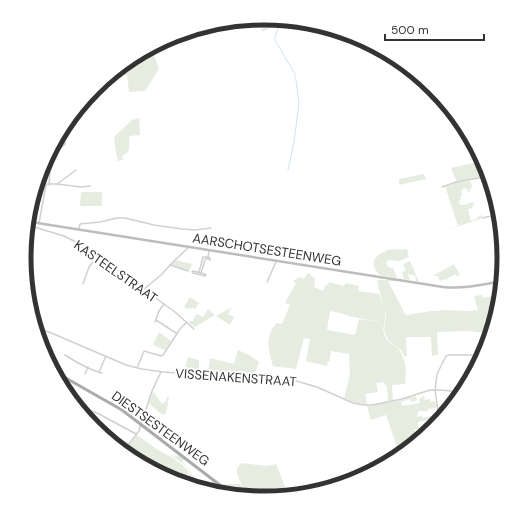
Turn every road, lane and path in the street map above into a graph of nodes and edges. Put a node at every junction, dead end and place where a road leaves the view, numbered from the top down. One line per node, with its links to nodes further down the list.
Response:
1 (64, 140): 2 (street)
2 (58, 150)
3 (50, 166): 6 (street)
4 (76, 170): 7 (street)
5 (484, 177): 11 (street)
6 (49, 184): 7 (street); 9 (street)
7 (57, 184): 10 (street)
8 (43, 185): 9 (street)
9 (46, 185): 15 (street)
10 (90, 186)
11 (442, 187)
12 (483, 218): 13 (street)
13 (495, 218)
14 (34, 222): 15 (main road, AARSCHOTSESTEENWEG)
15 (39, 223): 18 (main road, AARSCHOTSESTEENWEG)
16 (33, 227): 21 (street, KASTEELSTRAAT)
17 (211, 228): 18 (street)
18 (79, 229): 19 (main road, AARSCHOTSESTEENWEG)
19 (189, 246): 20 (main road, AARSCHOTSESTEENWEG); 23 (street)
20 (210, 250): 22 (main road, AARSCHOTSESTEENWEG); 25 (street)
21 (98, 255): 28 (street); 29 (street, KASTEELSTRAAT)
22 (277, 260): 26 (street); 27 (main road, AARSCHOTSESTEENWEG)
23 (170, 265): 24 (street); 29 (street)
24 (188, 271)
25 (200, 273): 25 (street)
26 (267, 282)
27 (497, 282)
28 (83, 284)
29 (144, 289): 30 (street, KASTEELSTRAAT)
30 (164, 304): 31 (street, KASTEELSTRAAT); 34 (street)
31 (187, 322): 32 (street, KASTEELSTRAAT); 34 (street)
32 (194, 329)
33 (42, 330): 37 (street, VISSENAKENSTRAAT)
34 (177, 334): 39 (street)
35 (65, 355): 38 (street)
36 (477, 355): 43 (street)
37 (106, 356): 38 (street); 39 (street, VISSENAKENSTRAAT)
38 (88, 367): 41 (street)
39 (137, 368): 40 (street, VISSENAKENSTRAAT)
40 (161, 372): 43 (street, VISSENAKENSTRAAT); 47 (street)
41 (84, 374)
42 (63, 376): 47 (main road, DIESTSESTEENWEG)
43 (435, 390): 44 (street, VISSENAKENSTRAAT); 46 (street)
44 (456, 392)
45 (86, 409): 48 (street)
46 (438, 414)
47 (141, 424): 48 (street); 50 (main road, DIESTSESTEENWEG)
48 (136, 434): 49 (street)
49 (126, 447)
50 (225, 489)

